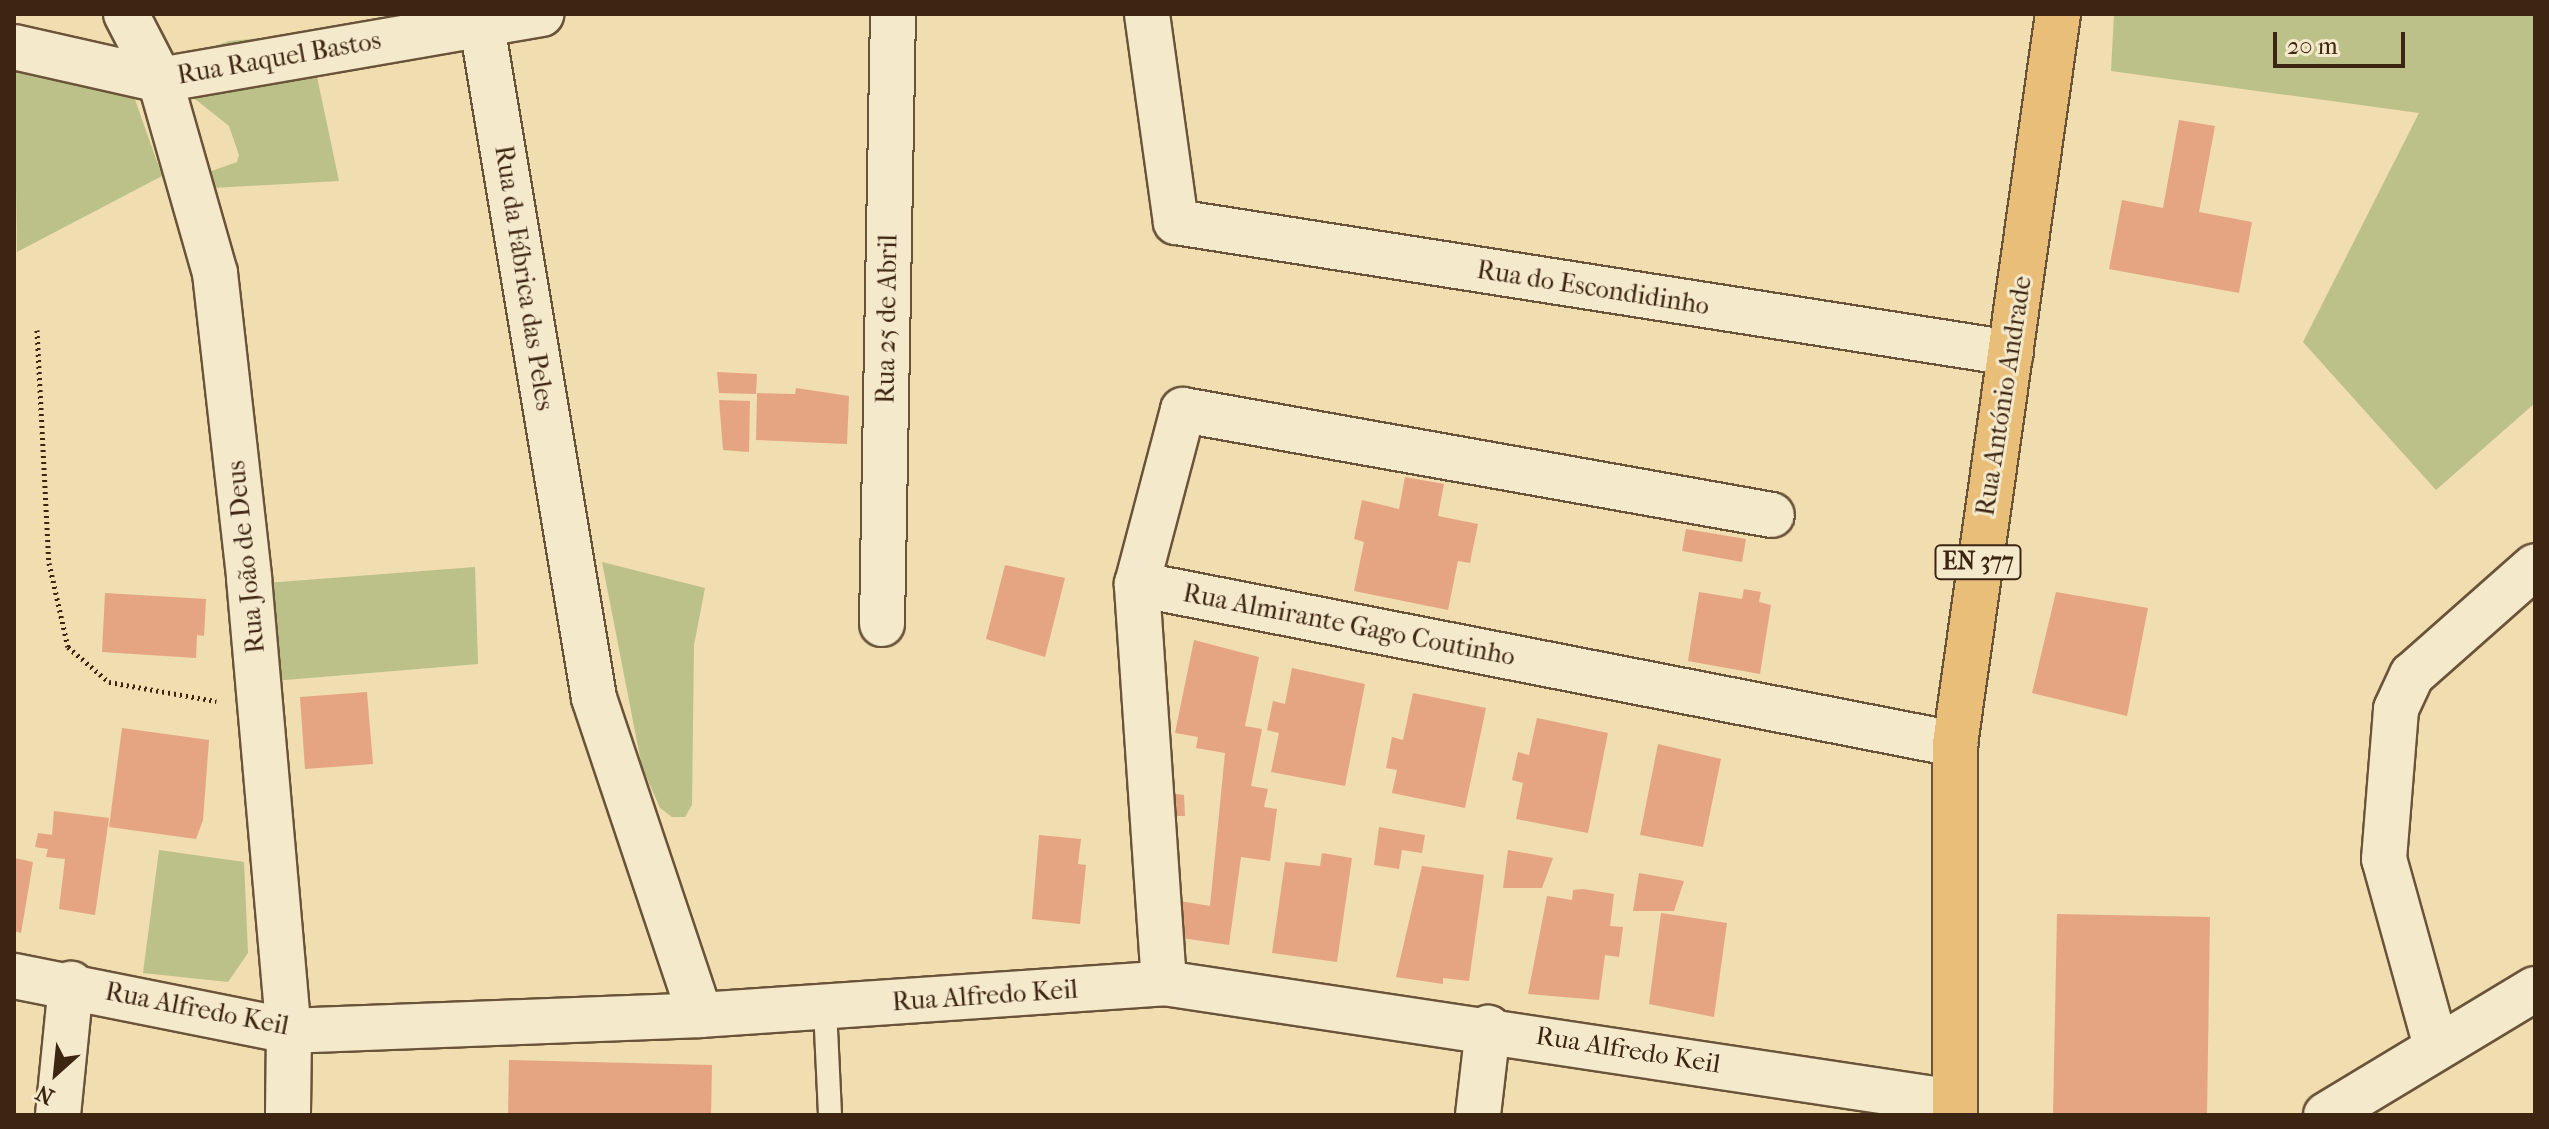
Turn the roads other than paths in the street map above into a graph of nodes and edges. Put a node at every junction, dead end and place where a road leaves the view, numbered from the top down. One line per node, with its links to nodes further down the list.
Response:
1 (126, 14): 8 (street, Rua João de Deus)
2 (541, 14): 6 (street, Rua Raquel Bastos)
3 (893, 14): 13 (street, Rua 25 de Abril)
4 (1147, 14): 9 (street, Rua do Escondidinho)
5 (2058, 14): 9 (main road, Rua António Andrade / EN 377)
6 (481, 18): 8 (street, Rua Raquel Bastos); 20 (street, Rua da Fábrica das Peles)
7 (14, 47): 8 (street)
8 (160, 80): 22 (street, Rua João de Deus)
9 (2011, 353): 14 (main road, Rua António Andrade / EN 377)
10 (1772, 515): 12 (street)
11 (2535, 566): 23 (street)
12 (1137, 584): 14 (street, Rua Almirante Gago Coutinho); 16 (street)
13 (882, 624)
14 (1955, 744): 24 (main road, Rua António Andrade / EN 377)
15 (14, 976): 17 (street, Rua Alfredo Keil)
16 (1164, 983): 19 (street, Rua Alfredo Keil); 21 (street, Rua Alfredo Keil)
17 (71, 984): 22 (street, Rua Alfredo Keil); 25 (street)
18 (2535, 989): 23 (street)
19 (825, 1008): 20 (street, Rua Alfredo Keil); 27 (lane)
20 (700, 1015): 22 (street, Rua Alfredo Keil)
21 (1488, 1028): 24 (street, Rua Alfredo Keil); 28 (street)
22 (289, 1031): 26 (street, Rua João de Deus)
23 (2436, 1046): 29 (street)
24 (1954, 1108)
25 (58, 1115)
26 (288, 1115)
27 (830, 1115)
28 (1478, 1115)
29 (2326, 1115)

